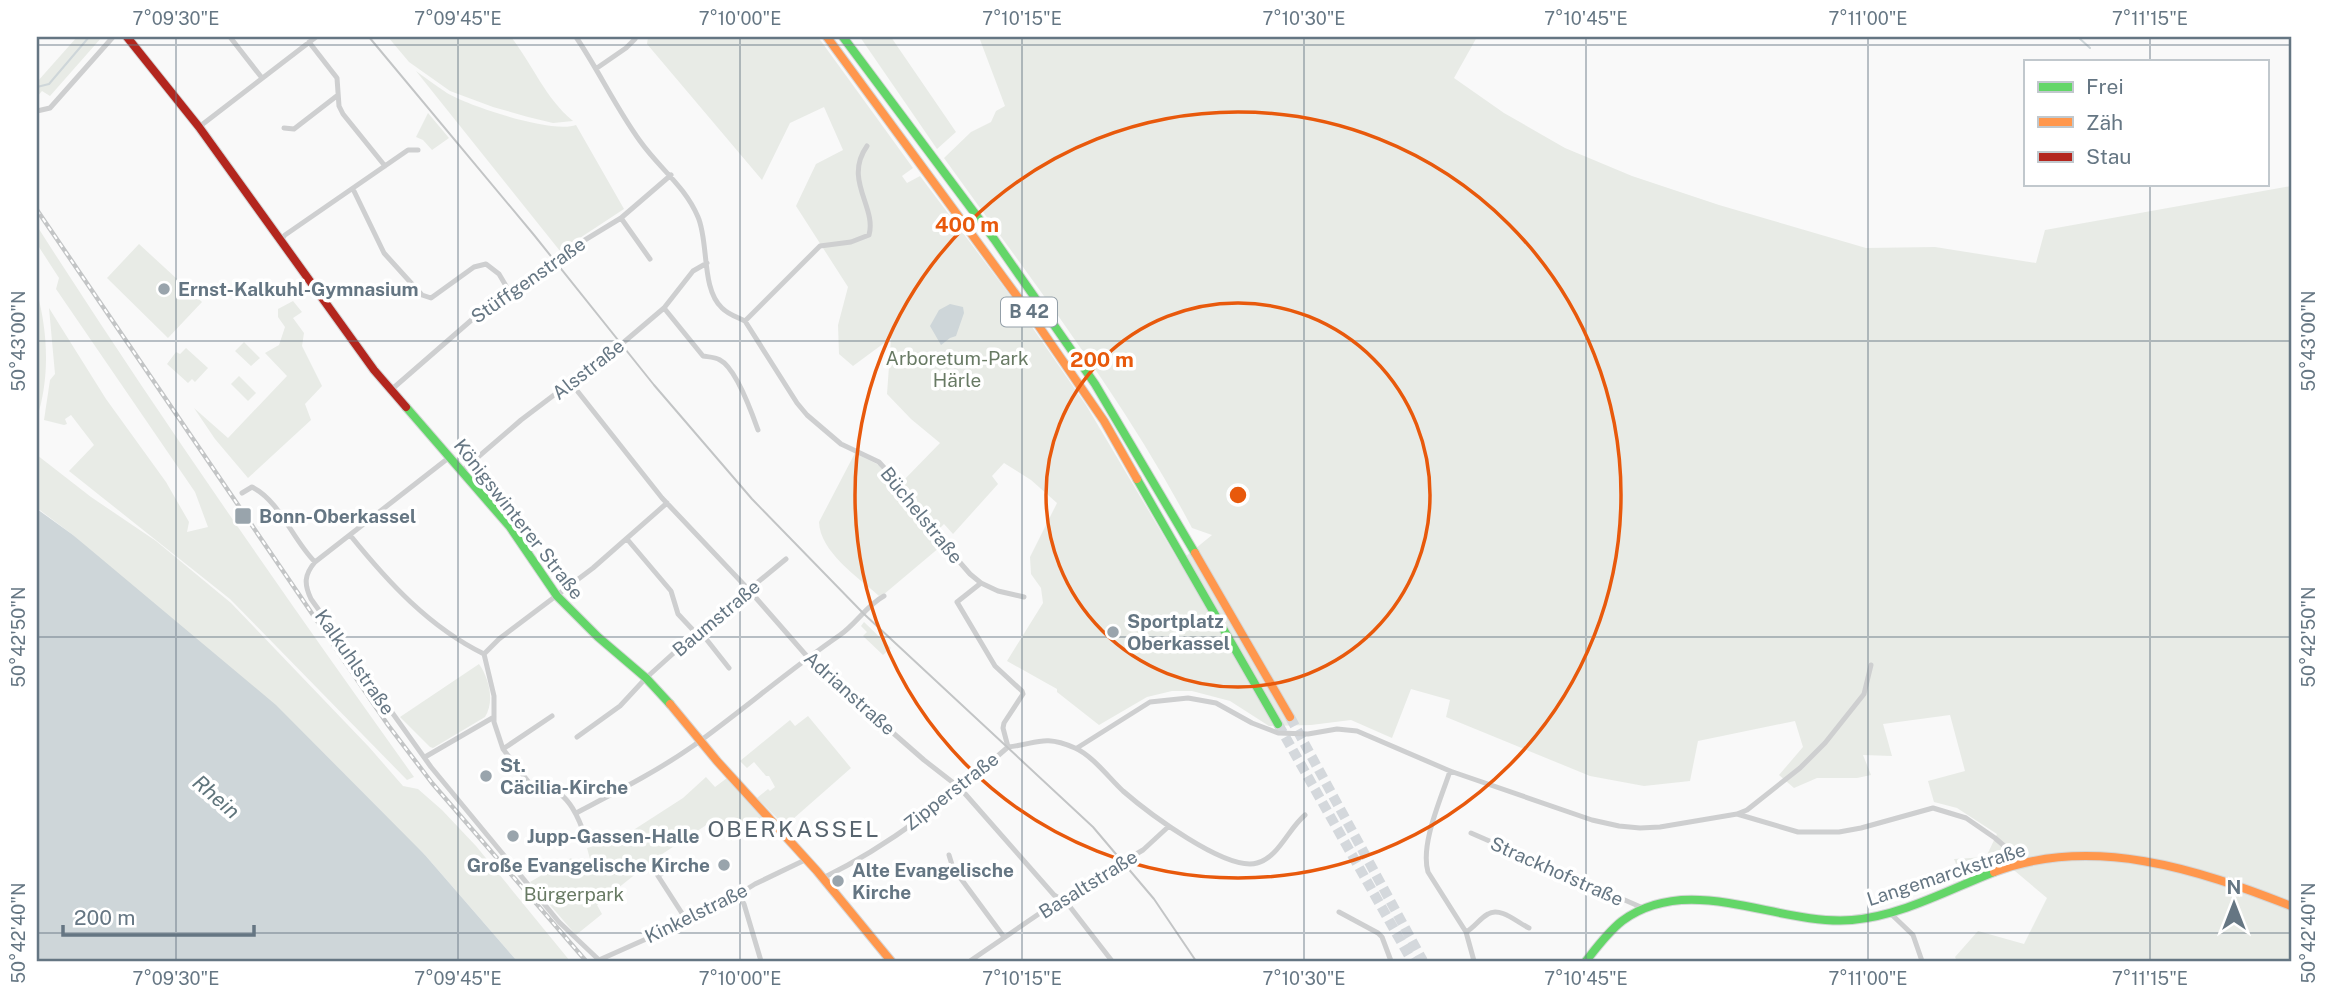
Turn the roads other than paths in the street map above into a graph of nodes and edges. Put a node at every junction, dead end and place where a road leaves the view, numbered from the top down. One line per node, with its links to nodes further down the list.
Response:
1 (113, 37): 13 (street)
2 (127, 37): 14 (main road, Königswinterer Straße)
3 (230, 37): 11 (street)
4 (316, 37): 9 (street)
5 (576, 37): 10 (street, Büchelstraße)
6 (827, 37): 53 (main road, B 42)
7 (843, 37): 52 (main road, B 42)
8 (635, 39): 10 (street)
9 (309, 42): 11 (street); 12 (street)
10 (597, 68): 19 (street, Büchelstraße)
11 (262, 78): 14 (street)
12 (338, 94): 15 (street); 18 (street)
13 (37, 111)
14 (199, 127): 22 (main road, Königswinterer Straße)
15 (284, 128)
16 (867, 146): 27 (street)
17 (418, 150): 18 (street)
18 (385, 166): 20 (street)
19 (671, 175): 21 (street, Stüffgenstraße); 24 (street, Büchelstraße)
20 (353, 189): 22 (street); 25 (street)
21 (621, 218): 23 (street); 25 (street, Stüffgenstraße)
22 (281, 240): 29 (main road, Königswinterer Straße)
23 (650, 260)
24 (706, 263): 26 (street, Alsstraße); 27 (street, Büchelstraße)
25 (509, 291): 29 (street, Stüffgenstraße)
26 (664, 308): 28 (street, Alsstraße); 30 (street)
27 (745, 321): 39 (street, Büchelstraße)
28 (571, 383): 32 (street, Alsstraße); 34 (street, Adrianstraße)
29 (390, 390): 31 (main road, Königswinterer Straße)
30 (758, 430)
31 (451, 456): 32 (main road, Königswinterer Straße); 35 (street)
32 (463, 470): 41 (main road, Königswinterer Straße)
33 (242, 493): 38 (street)
34 (667, 503): 36 (street); 40 (street, Adrianstraße)
35 (350, 535): 38 (street); 45 (street)
36 (627, 539): 41 (street); 44 (street)
37 (786, 559): 40 (street, Baumstraße)
38 (315, 562): 59 (street, Kalkuhlstraße)
39 (981, 583): 43 (street, Büchelstraße); 56 (street)
40 (749, 590): 44 (street, Baumstraße); 46 (street, Adrianstraße)
41 (557, 596): 45 (street); 49 (main road, Königswinterer Straße)
42 (884, 596): 46 (street)
43 (1024, 597)
44 (697, 632): 48 (street); 49 (street, Baumstraße)
45 (484, 654): 51 (street)
46 (808, 657): 55 (street); 61 (street, Adrianstraße)
47 (1871, 665): 65 (street)
48 (729, 667)
49 (646, 678): 54 (street, Baumstraße); 55 (main road, Königswinterer Straße)
50 (552, 716): 58 (street)
51 (494, 717): 58 (street); 59 (street)
52 (1290, 717)
53 (1278, 724)
54 (577, 737)
55 (701, 740): 64 (street); 71 (main road, Königswinterer Straße)
56 (1007, 747): 57 (street); 61 (street, Zipperstraße)
57 (1077, 748): 60 (street); 67 (street)
58 (503, 749): 63 (street)
59 (425, 757): 81 (street, Kinkelstraße)
60 (1450, 771): 65 (street); 83 (street)
61 (960, 788): 74 (street, Zipperstraße); 76 (street, Adrianstraße)
62 (548, 789): 64 (street)
63 (537, 793)
64 (576, 813): 69 (street)
65 (1738, 814): 72 (street)
66 (1305, 815): 67 (street)
67 (1168, 827): 76 (street, Basaltstraße)
68 (1471, 833): 78 (street, Strackhofstraße)
69 (586, 839)
70 (949, 855): 84 (street)
71 (807, 859): 74 (main road, Königswinterer Straße); 75 (street, Kinkelstraße)
72 (2024, 863): 77 (main road, Langemarckstraße); 80 (main road, Langemarckstraße)
73 (658, 876): 81 (street)
74 (823, 877): 86 (main road, Königswinterer Straße)
75 (738, 894): 81 (street, Kinkelstraße); 85 (street)
76 (1061, 899): 84 (street, Basaltstraße); 88 (street, Adrianstraße)
77 (2291, 906)
78 (1643, 908): 80 (main road, Langemarckstraße); 91 (main road, Langemarckstraße)
79 (1339, 912): 89 (street)
80 (1889, 912): 92 (street)
81 (687, 921)
82 (1529, 928): 83 (street)
83 (1466, 932): 90 (street)
84 (1004, 937): 87 (street, Basaltstraße)
85 (761, 961)
86 (891, 961)
87 (970, 961)
88 (1112, 961)
89 (1391, 961)
90 (1474, 961)
91 (1586, 961)
92 (1922, 961)

